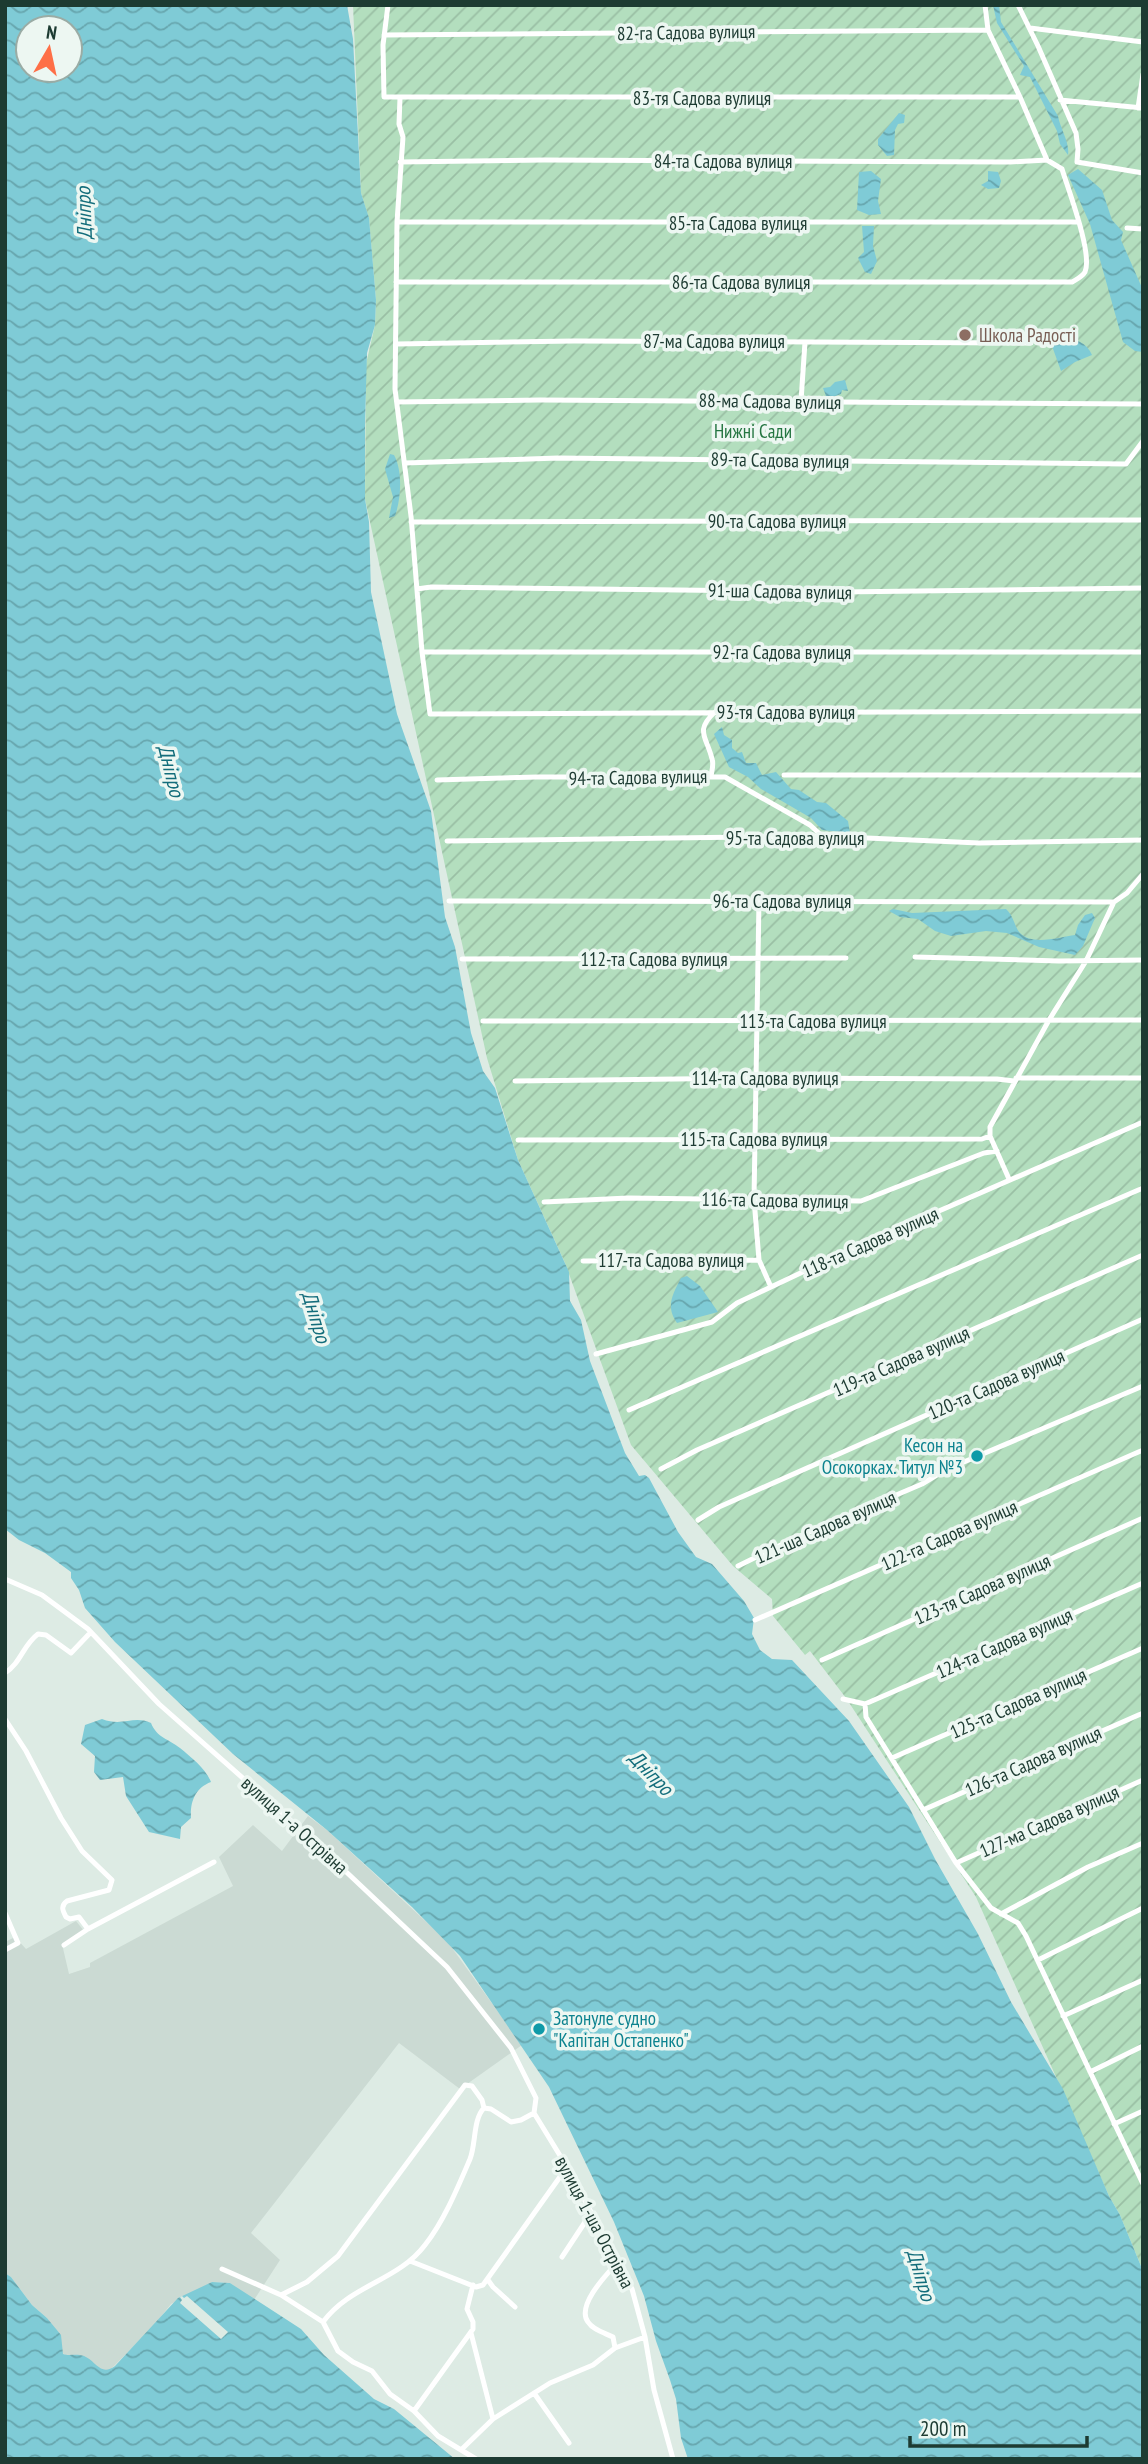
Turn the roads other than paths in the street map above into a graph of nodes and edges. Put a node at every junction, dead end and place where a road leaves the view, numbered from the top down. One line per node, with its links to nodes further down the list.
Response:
1 (388, 5): 6 (street)
2 (985, 5): 5 (street)
3 (1018, 5): 4 (street)
4 (1030, 28): 7 (street); 11 (street)
5 (988, 30): 6 (street, 82-га Садова вулиця); 9 (street)
6 (384, 35): 10 (street, 83-тя Садова вулиця)
7 (1143, 42)
8 (1143, 74): 12 (street)
9 (1020, 97): 10 (street, 83-тя Садова вулиця); 13 (street)
10 (400, 98): 14 (street)
11 (1060, 100): 12 (street); 15 (street)
12 (1141, 108)
13 (1046, 160): 14 (street, 84-та Садова вулиця); 16 (street)
14 (400, 162): 18 (street)
15 (1077, 162): 16 (street); 17 (street)
16 (1062, 169): 19 (street)
17 (1143, 173)
18 (397, 222): 19 (street, 85-та Садова вулиця); 22 (street)
19 (1078, 222): 22 (street, 86-та Садова вулиця)
20 (1127, 228): 21 (street)
21 (1143, 229)
22 (396, 282): 25 (street)
23 (805, 342): 24 (street, 87-ма Садова вулиця); 25 (street, 87-ма Садова вулиця); 26 (street)
24 (1031, 343)
25 (397, 344): 27 (street)
26 (801, 401): 27 (street, 88-ма Садова вулиця); 28 (street, 88-ма Садова вулиця)
27 (397, 402): 30 (street)
28 (1143, 404)
29 (1143, 441): 30 (street, 89-та Садова вулиця)
30 (405, 463): 32 (street)
31 (1143, 520): 32 (street, 90-та Садова вулиця)
32 (411, 522): 34 (street)
33 (1143, 588): 34 (street, 91-ша Садова вулиця)
34 (417, 589): 35 (street)
35 (422, 652): 36 (street, 92-га Садова вулиця); 38 (street, 93-тя Садова вулиця)
36 (1143, 652)
37 (1143, 711): 38 (street, 93-тя Садова вулиця)
38 (716, 712): 41 (street)
39 (784, 775): 40 (street)
40 (1143, 775)
41 (711, 776): 42 (street, 94-та Садова вулиця); 43 (street, 94-та Садова вулиця)
42 (437, 780)
43 (822, 836): 44 (street, 95-та Садова вулиця); 45 (street, 95-та Садова вулиця)
44 (1143, 840)
45 (447, 841)
46 (1143, 874): 49 (street)
47 (759, 900): 48 (street, 96-та Садова вулиця); 49 (street, 96-та Садова вулиця); 53 (street)
48 (449, 901)
49 (1114, 902): 55 (street)
50 (915, 957): 55 (street)
51 (846, 958): 53 (street, 112-та Садова вулиця)
52 (462, 959): 53 (street, 112-та Садова вулиця)
53 (759, 959): 59 (street)
54 (1143, 960): 55 (street)
55 (1086, 961): 56 (street)
56 (1049, 1020): 57 (street, 113-та Садова вулиця); 59 (street, 113-та Садова вулиця); 62 (street)
57 (1143, 1020)
58 (483, 1021): 59 (street, 113-та Садова вулиця)
59 (758, 1022): 60 (street)
60 (757, 1078): 62 (street, 114-та Садова вулиця); 63 (street, 114-та Садова вулиця); 66 (street)
61 (1143, 1078): 62 (street, 114-та Садова вулиця)
62 (1015, 1080): 65 (street)
63 (515, 1082)
64 (1143, 1122): 69 (street, 118-та Садова вулиця)
65 (990, 1136): 66 (street, 115-та Садова вулиця); 68 (street)
66 (756, 1139): 67 (street, 115-та Садова вулиця); 71 (street)
67 (517, 1140)
68 (997, 1151): 69 (street); 71 (street, 116-та Садова вулиця)
69 (1009, 1179): 76 (street, 118-та Садова вулиця)
70 (1143, 1188): 80 (street)
71 (754, 1199): 72 (street, 116-та Садова вулиця); 74 (street)
72 (544, 1202)
73 (1143, 1255): 82 (street, 119-та Садова вулиця)
74 (759, 1260): 75 (street, 117-та Садова вулиця); 76 (street)
75 (583, 1261)
76 (771, 1287): 78 (street, 118-та Садова вулиця)
77 (1143, 1319): 84 (street, 120-та Садова вулиця)
78 (596, 1354)
79 (1143, 1386): 85 (street, 121-ша Садова вулиця)
80 (629, 1410)
81 (1143, 1450): 88 (street, 122-га Садова вулиця)
82 (661, 1469)
83 (1143, 1518): 91 (street, 123-тя Садова вулиця)
84 (698, 1520)
85 (738, 1566)
86 (5, 1579): 89 (street, вулиця 1-а Острівна)
87 (1143, 1583): 94 (street, 124-та Садова вулиця)
88 (755, 1620)
89 (91, 1632): 92 (street); 116 (street, вулиця 1-а Острівна)
90 (1143, 1648): 97 (street, 125-та Садова вулиця)
91 (822, 1660)
92 (5, 1673)
93 (843, 1699): 94 (street)
94 (865, 1704): 97 (street)
95 (1143, 1713): 99 (street, 126-та Садова вулиця)
96 (5, 1719): 106 (street)
97 (892, 1758): 99 (street)
98 (1143, 1780): 102 (street, 127-ма Садова вулиця)
99 (923, 1810): 102 (street)
100 (1143, 1843): 105 (street)
101 (214, 1862): 106 (street)
102 (956, 1863): 105 (street)
103 (1143, 1908): 109 (street)
104 (5, 1913): 108 (street)
105 (1001, 1914): 109 (street)
106 (88, 1929): 107 (street)
107 (64, 1945)
108 (5, 1950)
109 (1038, 1960): 111 (street)
110 (1143, 1980): 111 (street)
111 (1063, 2016): 113 (street)
112 (1143, 2046): 113 (street)
113 (1090, 2072): 117 (street)
114 (485, 2108): 116 (street); 123 (street); 128 (street)
115 (1143, 2111): 117 (street)
116 (534, 2113): 118 (street, вулиця 1-ша Острівна)
117 (1114, 2123): 119 (street)
118 (567, 2167): 121 (street, вулиця 1-ша Острівна); 126 (street)
119 (1141, 2176): 120 (street)
120 (1143, 2184)
121 (591, 2213): 122 (street); 124 (street, вулиця 1-ша Острівна)
122 (562, 2257)
123 (410, 2261): 127 (street); 130 (street)
124 (617, 2263): 132 (street, вулиця 1-ша Острівна); 133 (street)
125 (222, 2269): 128 (street)
126 (488, 2280): 127 (street); 129 (street)
127 (473, 2285): 131 (street)
128 (281, 2295): 130 (street)
129 (515, 2306)
130 (323, 2322): 135 (street)
131 (471, 2333): 135 (street); 136 (street)
132 (645, 2337): 133 (street); 139 (street, вулиця 1-ша Острівна)
133 (615, 2348): 134 (street)
134 (534, 2393): 136 (street); 137 (street)
135 (414, 2412): 138 (street)
136 (494, 2419): 138 (street)
137 (569, 2443)
138 (462, 2449): 140 (street)
139 (672, 2458)
140 (476, 2459)

